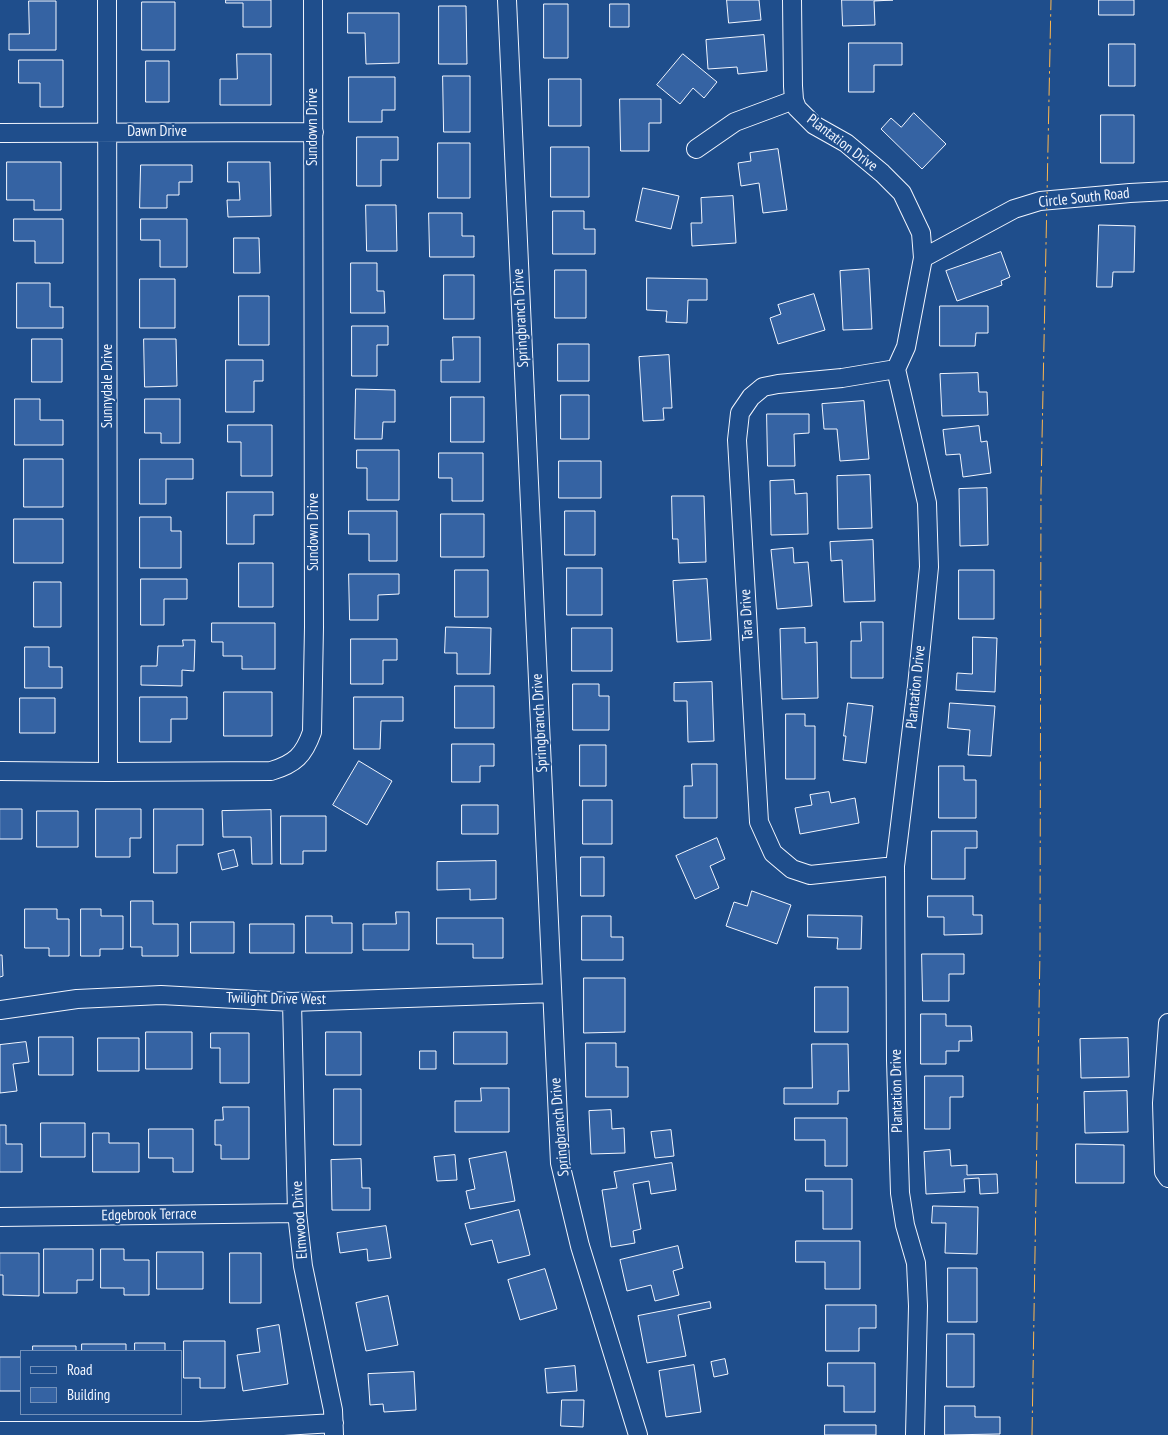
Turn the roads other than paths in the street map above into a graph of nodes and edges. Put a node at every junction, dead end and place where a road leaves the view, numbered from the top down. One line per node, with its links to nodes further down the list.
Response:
1 (107, 0): 6 (street, Sunnydale Drive)
2 (313, 0): 7 (street, Sundown Drive)
3 (507, 0): 16 (street, Springbranch Drive)
4 (792, 0): 5 (street)
5 (794, 100): 9 (street); 11 (street, Plantation Drive)
6 (108, 132): 7 (street, Dawn Drive); 8 (street, Dawn Drive); 14 (street, Sunnydale Drive)
7 (314, 132): 14 (street, Sundown Drive)
8 (0, 133)
9 (696, 150)
10 (1168, 191): 11 (street, Circle South Road)
11 (923, 258): 12 (street, Plantation Drive)
12 (896, 369): 15 (street, Plantation Drive); 15 (street, Tara Drive)
13 (0, 771): 14 (street, Sundown Drive)
14 (108, 772)
15 (895, 866): 26 (street, Plantation Drive)
16 (552, 993): 17 (street, Twilight Drive West); 25 (street, Springbranch Drive)
17 (292, 1002): 18 (street, Twilight Drive West); 21 (street, Elmwood Drive)
18 (0, 1010)
19 (1168, 1023): 20 (street)
20 (1168, 1178)
21 (297, 1213): 22 (street, Edgebrook Terrace); 23 (street, Elmwood Drive)
22 (0, 1217)
23 (334, 1429): 24 (street)
24 (0, 1431)
25 (638, 1435)
26 (916, 1435)

